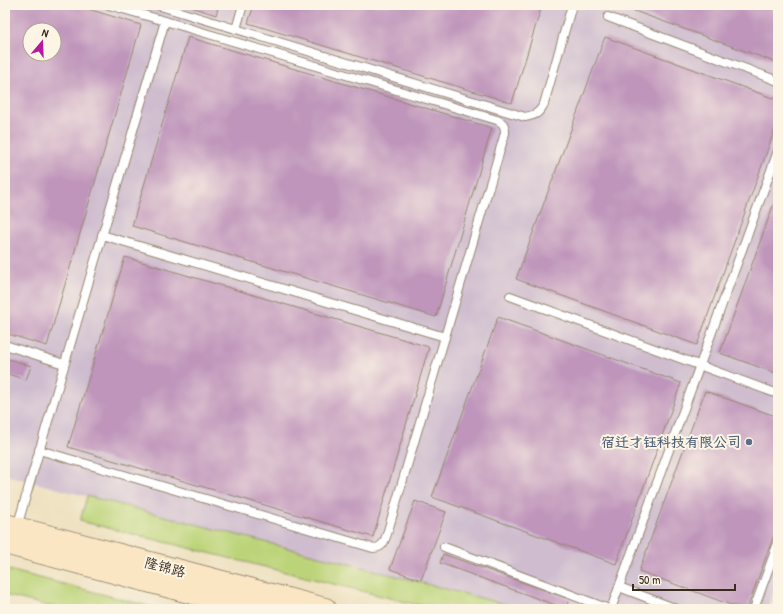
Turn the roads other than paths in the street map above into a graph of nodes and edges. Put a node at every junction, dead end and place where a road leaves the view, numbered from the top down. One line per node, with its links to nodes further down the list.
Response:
1 (109, 5): 6 (lane)
2 (157, 5): 7 (lane)
3 (243, 5): 7 (lane)
4 (572, 5): 7 (lane)
5 (608, 17): 8 (lane)
6 (165, 21): 10 (lane); 12 (lane)
7 (236, 29)
8 (778, 81)
9 (778, 151): 15 (lane)
10 (102, 235): 12 (lane); 14 (lane)
11 (510, 296): 15 (lane)
12 (445, 337): 17 (lane)
13 (5, 345): 14 (lane)
14 (64, 364): 17 (lane)
15 (700, 365): 16 (lane); 21 (lane)
16 (778, 394)
17 (39, 450): 18 (lane)
18 (11, 536): 22 (main road, 隆锦路); 23 (main road, 隆锦路)
19 (778, 544): 26 (lane)
20 (444, 547): 24 (lane)
21 (619, 587): 24 (lane); 25 (lane)
22 (253, 609)
23 (325, 609)
24 (610, 609)
25 (677, 609)
26 (754, 609)

